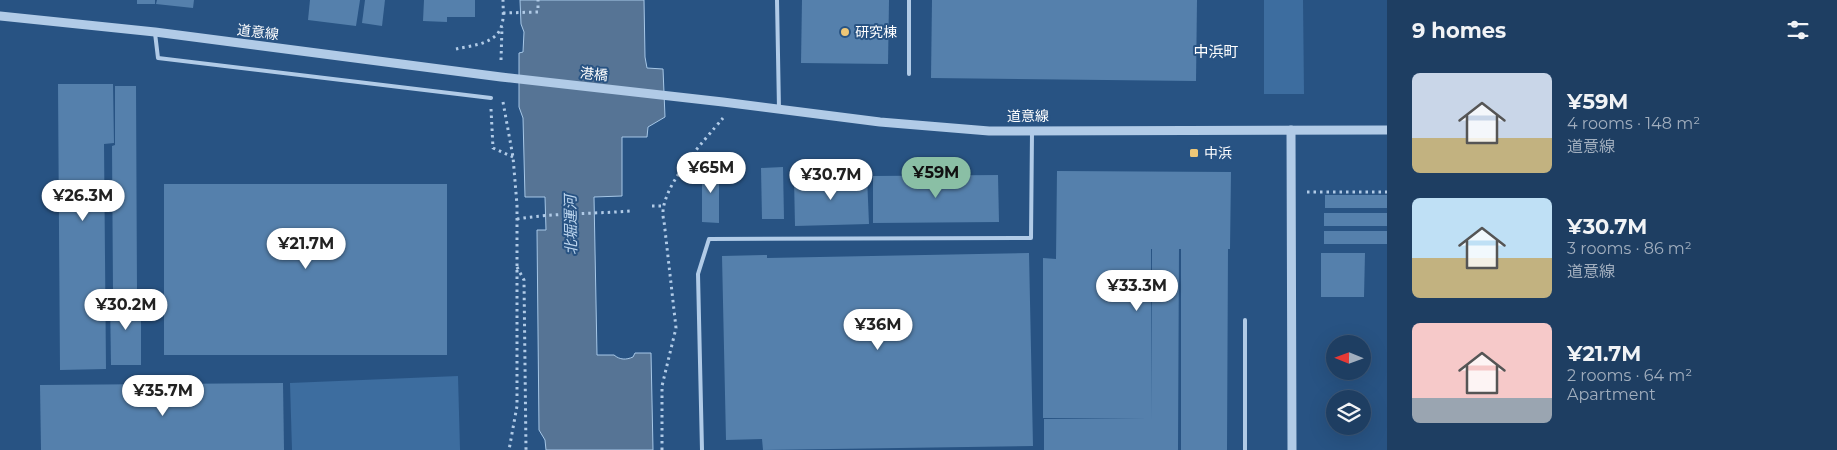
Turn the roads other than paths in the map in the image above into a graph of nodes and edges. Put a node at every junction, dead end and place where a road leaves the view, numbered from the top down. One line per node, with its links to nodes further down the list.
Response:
1 (777, 0): 9 (lane)
2 (909, 0): 5 (lane)
3 (0, 16): 4 (street, 道意線)
4 (155, 32): 6 (street, 道意線); 8 (lane)
5 (909, 74)
6 (512, 79): 7 (street, 港橋)
7 (672, 96): 9 (street, 道意線)
8 (491, 98)
9 (779, 109): 10 (street, 道意線)
10 (1032, 130): 11 (street, 道意線); 14 (lane)
11 (1291, 130): 12 (street, 道意線); 16 (street)
12 (1387, 130)
13 (1246, 320): 15 (lane)
14 (702, 450)
15 (1245, 450)
16 (1292, 450)

